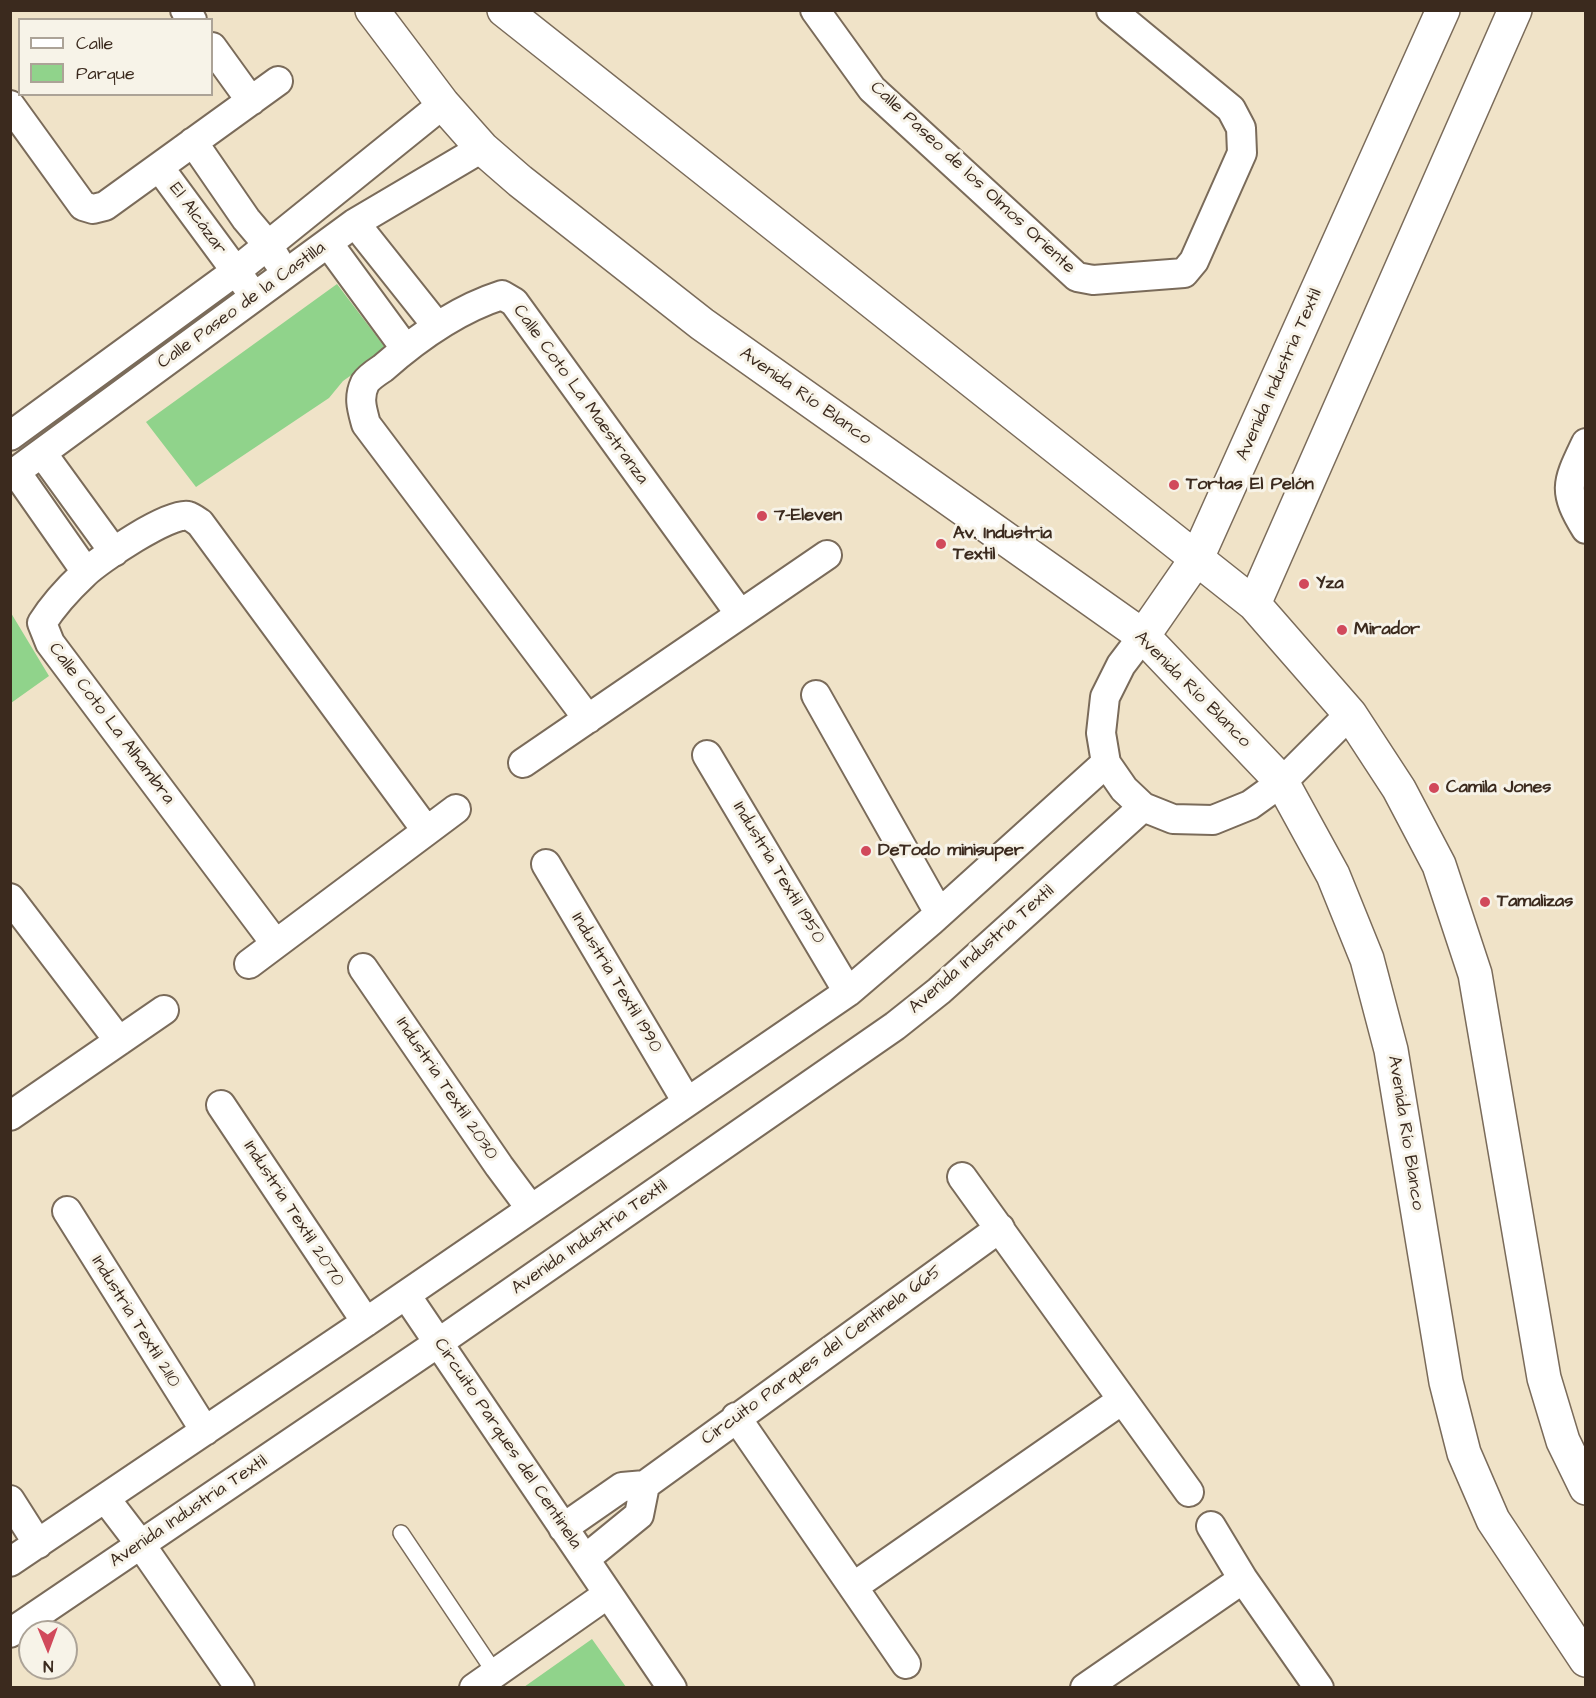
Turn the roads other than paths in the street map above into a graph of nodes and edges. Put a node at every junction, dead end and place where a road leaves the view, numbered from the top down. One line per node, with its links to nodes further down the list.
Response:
1 (372, 10): 10 (street, Avenida Río Blanco)
2 (504, 10): 30 (street)
3 (815, 10): 4 (street, Calle Paseo de los Olmos Oriente)
4 (1111, 10)
5 (1443, 10): 30 (street, Avenida Industria Textil)
6 (1515, 10): 32 (street)
7 (213, 48): 9 (street)
8 (278, 81): 9 (street, El Alcázar)
9 (251, 101): 12 (street, El Alcázar)
10 (443, 104): 13 (street, Avenida Río Blanco); 17 (street, Calle Paseo de la Castilla)
11 (10, 105): 14 (street, El Alcázar)
12 (193, 142): 14 (street, El Alcázar); 17 (street)
13 (482, 148): 15 (street, Calle Paseo de la Castilla); 34 (street, Avenida Río Blanco)
14 (159, 166): 18 (street, El Alcázar)
15 (355, 223): 16 (street, Calle Paseo de la Castilla); 21 (street)
16 (328, 243): 19 (street, Calle Paseo de la Castilla); 22 (street)
17 (268, 245): 18 (street, Calle Paseo de la Castilla); 19 (street)
18 (236, 271): 20 (street, El Alcázar); 23 (street, Calle Paseo de la Castilla)
19 (285, 274): 20 (street, Calle Paseo de la Castilla)
20 (255, 296): 25 (street, Calle Paseo de la Castilla)
21 (437, 326): 22 (street, Calle Coto La Maestranza); 33 (street, Calle Coto La Maestranza)
22 (405, 348): 37 (street, Calle Coto La Maestranza)
23 (10, 436)
24 (1586, 443): 27 (street)
25 (42, 453): 26 (street, Calle Paseo de la Castilla); 28 (street)
26 (13, 474): 31 (street)
27 (1586, 529)
28 (114, 552): 31 (street, Calle Coto La Alhambra); 44 (street, Calle Coto La Alhambra)
29 (826, 555): 33 (street)
30 (1197, 558): 32 (street); 34 (street, Avenida Industria Textil)
31 (86, 572): 48 (street, Calle Coto La Alhambra)
32 (1254, 604): 36 (street)
33 (740, 614): 37 (street)
34 (1143, 636): 40 (street, Avenida Industria Textil); 41 (street, Avenida Río Blanco)
35 (816, 695): 47 (street)
36 (1350, 714): 41 (street, Avenida Industria Textil); 68 (street)
37 (588, 719): 39 (street)
38 (707, 755): 51 (street, Industria Textil 1950)
39 (523, 763)
40 (1106, 763): 42 (street, Avenida Industria Textil); 47 (street)
41 (1282, 782): 42 (street, Avenida Industria Textil); 83 (street, Avenida Río Blanco)
42 (1143, 807): 63 (street, Avenida Industria Textil)
43 (456, 809): 44 (street)
44 (426, 830): 48 (street)
45 (546, 864): 54 (street, Industria Textil 1990)
46 (10, 898): 53 (street)
47 (939, 912): 51 (street)
48 (275, 942): 49 (street)
49 (249, 964)
50 (363, 968): 58 (street, Industria Textil 2030)
51 (848, 992): 54 (street)
52 (164, 1010): 53 (street)
53 (119, 1041): 56 (street)
54 (687, 1102): 58 (street)
55 (221, 1105): 62 (street, Industria Textil 2070)
56 (10, 1116)
57 (962, 1177): 60 (street)
58 (531, 1209): 61 (street)
59 (67, 1211): 66 (street, Industria Textil 2110)
60 (1000, 1228): 64 (street); 65 (street, Circuito Parques del Centinela 665)
61 (405, 1295): 62 (street); 63 (street, Circuito Parques del Centinela)
62 (366, 1322): 66 (street)
63 (438, 1343): 73 (street, Circuito Parques del Centinela); 76 (street, Avenida Industria Textil)
64 (1122, 1400): 69 (street); 80 (street)
65 (736, 1417): 67 (street, Circuito Parques del Centinela 665); 80 (street)
66 (205, 1431): 70 (street)
67 (645, 1485): 73 (street); 77 (street)
68 (1586, 1488)
69 (1189, 1492)
70 (105, 1498): 75 (street); 76 (street)
71 (10, 1500): 75 (street)
72 (1211, 1526): 79 (street)
73 (564, 1528): 77 (street, Circuito Parques del Centinela)
74 (401, 1533): 85 (lane)
75 (38, 1544): 78 (street)
76 (141, 1545): 82 (street, Avenida Industria Textil); 86 (street)
77 (585, 1559): 81 (street, Circuito Parques del Centinela)
78 (10, 1562)
79 (1243, 1578): 88 (street); 89 (street)
80 (853, 1587): 84 (street)
81 (608, 1593): 85 (street); 87 (street, Circuito Parques del Centinela)
82 (10, 1633)
83 (1586, 1660)
84 (906, 1664)
85 (484, 1680)
86 (240, 1688)
87 (672, 1688)
88 (1085, 1688)
89 (1319, 1688)

